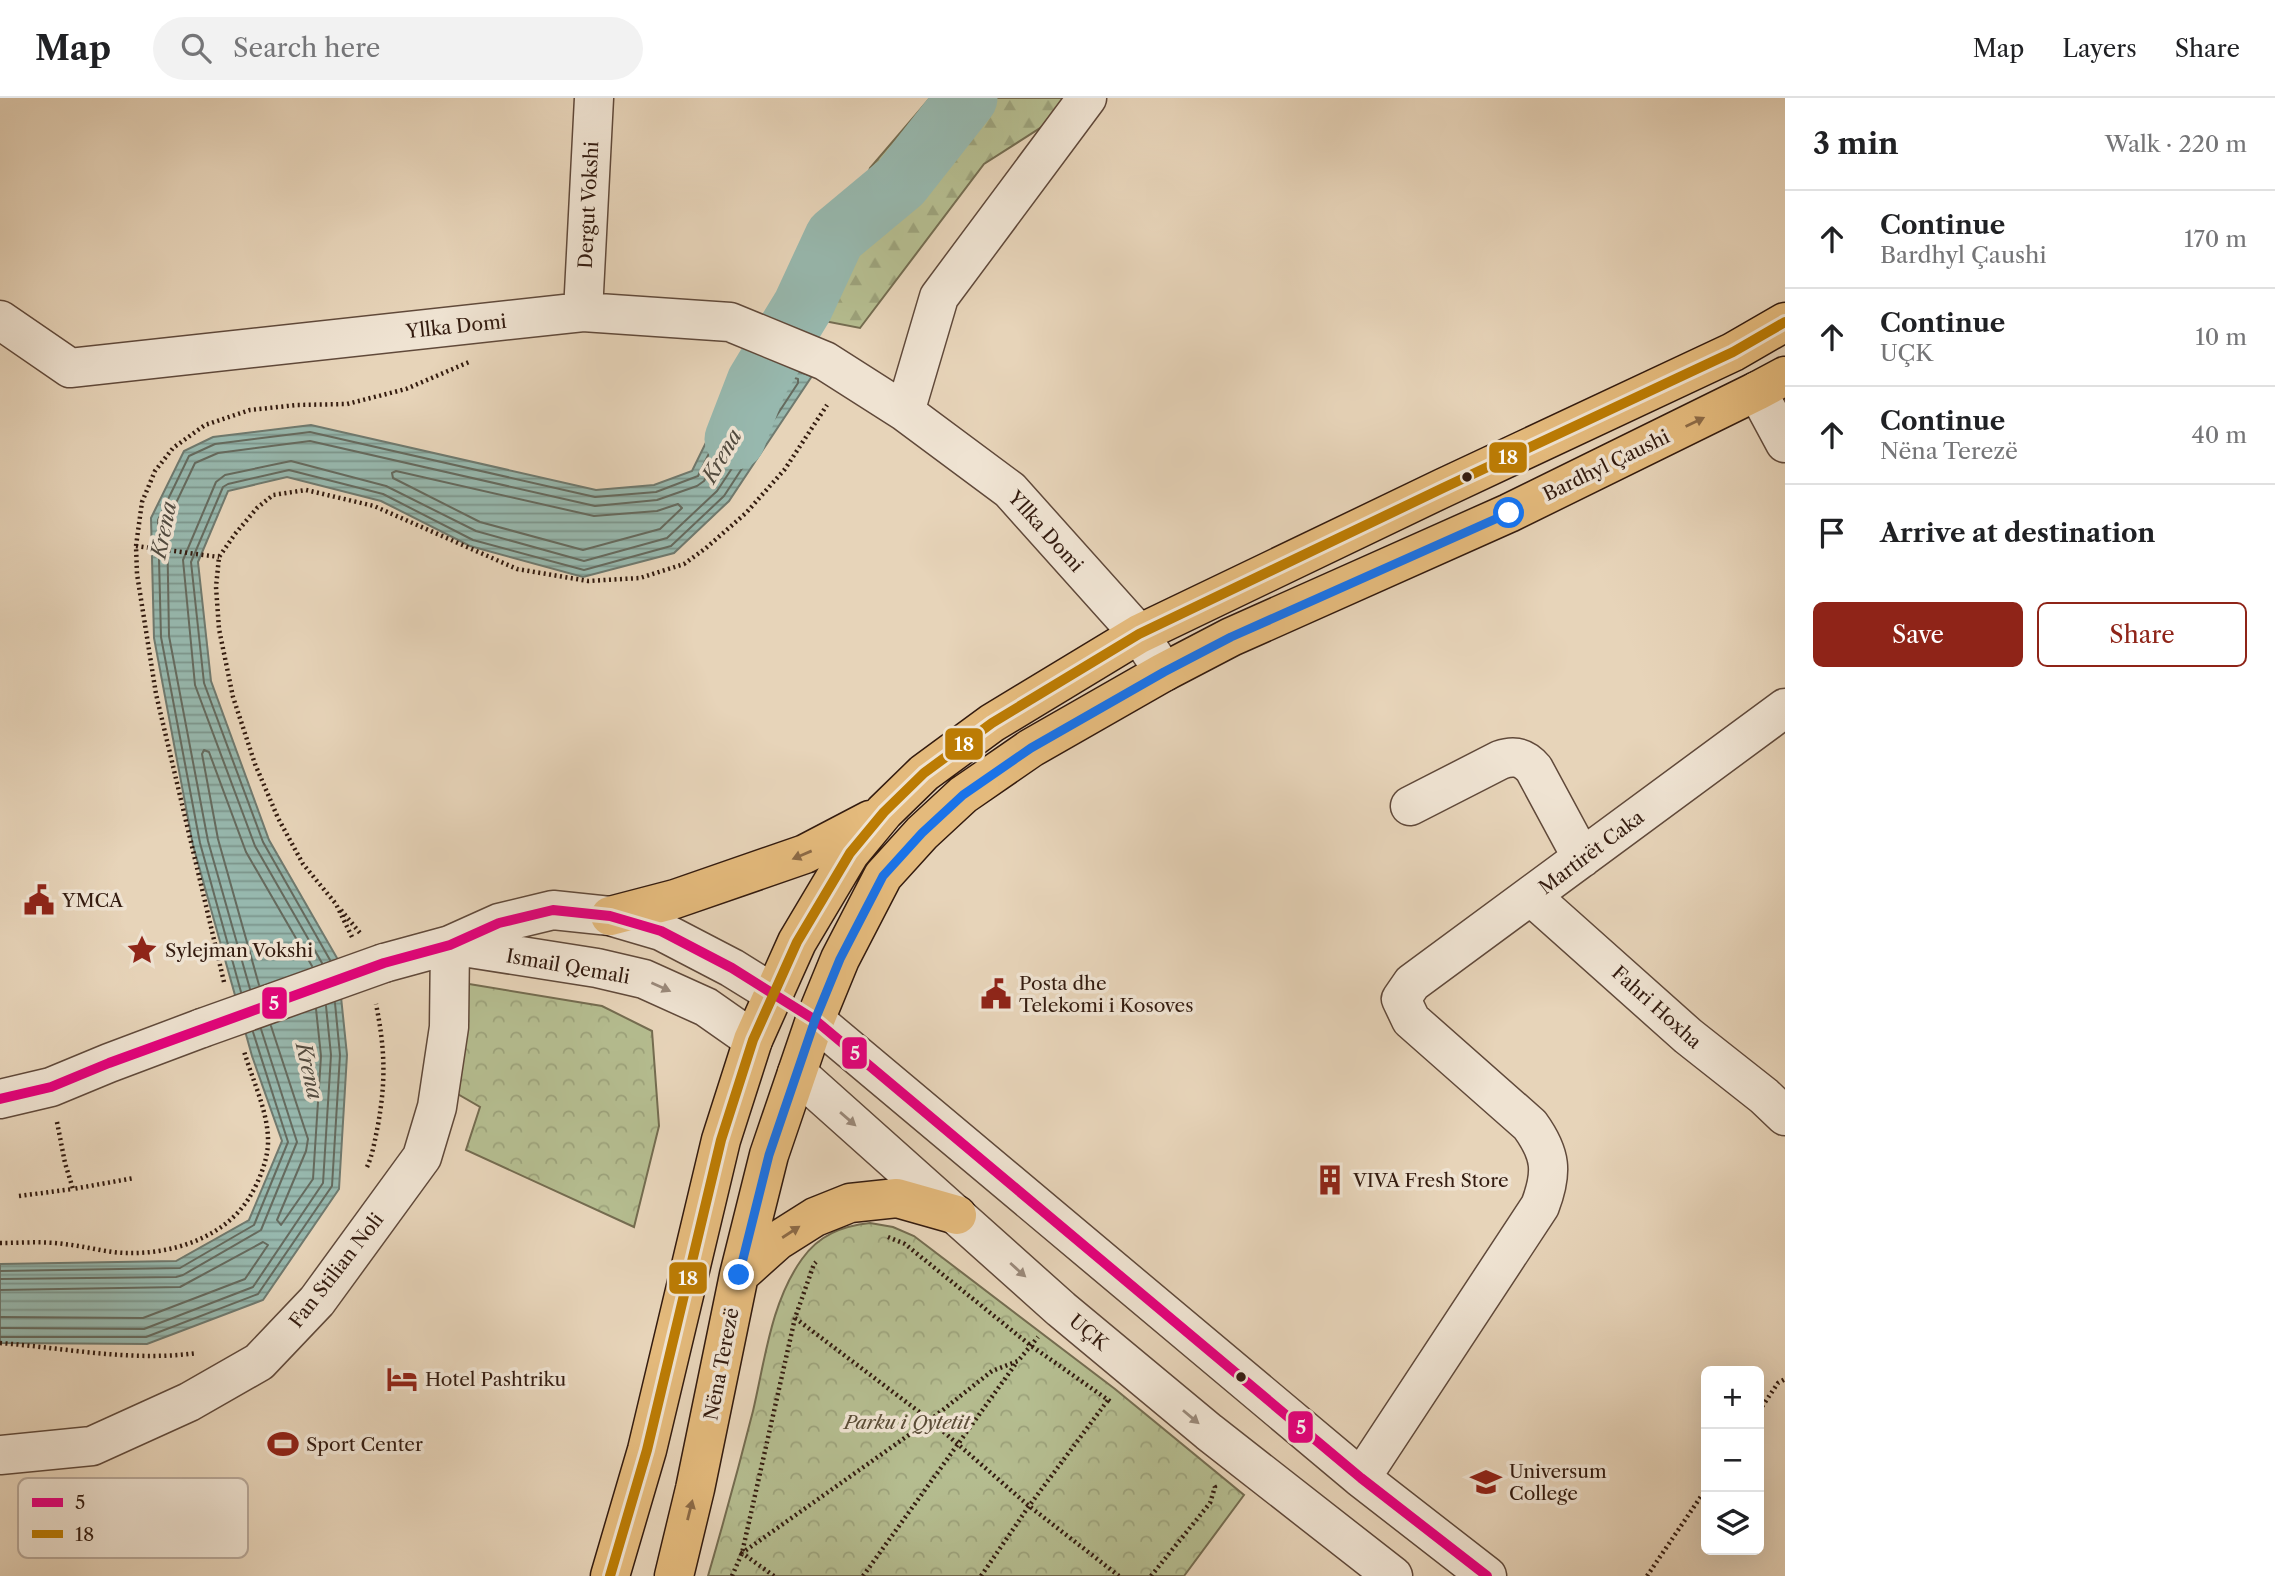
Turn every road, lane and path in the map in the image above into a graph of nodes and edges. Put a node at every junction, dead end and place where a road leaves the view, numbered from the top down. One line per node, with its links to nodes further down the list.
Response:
1 (594, 98): 3 (street, Dergut Vokshi)
2 (1087, 98): 9 (street)
3 (583, 312): 4 (street, Yllka Domi); 7 (street, Yllka Domi)
4 (0, 320)
5 (1785, 322): 13 (main road)
6 (474, 358): 11 (path)
7 (836, 368): 9 (street, Yllka Domi); 12 (path)
8 (1771, 383): 10 (street); 14 (main road, Bardhyl Çaushi, one-way to 8)
9 (905, 412): 13 (street, Yllka Domi)
10 (1785, 443)
11 (136, 546): 12 (path); 23 (path)
12 (219, 557): 22 (path)
13 (1139, 634): 14 (street, Yllka Domi); 17 (main road)
14 (1164, 672): 26 (main road, Bardhyl Çaushi)
15 (1785, 708): 18 (street, Martirët Caka)
16 (1410, 806): 18 (street)
17 (884, 812): 20 (main road, one-way to 20); 24 (main road)
18 (1582, 858): 19 (street, Martirët Caka)
19 (1531, 896): 31 (street, Fahri Hoxha); 55 (street, Martirët Caka)
20 (610, 916): 21 (street, Ismail Qemali); 24 (street, Ismail Qemali)
21 (450, 946): 22 (street, Ismail Qemali); 27 (street, Ismail Qemali, one-way to 27); 54 (street, Fan Stilian Noli)
22 (371, 955): 30 (street, Ismail Qemali, bridge)
23 (227, 993)
24 (774, 993): 26 (main road, Ismail Qemali); 27 (main road)
25 (376, 1000): 34 (path)
26 (815, 1020): 29 (main road); 55 (street)
27 (753, 1040): 29 (main road, UÇK); 60 (main road)
28 (242, 1046): 39 (path)
29 (797, 1073): 37 (street, UÇK, one-way to 37); 41 (main road, Nëna Terezë)
30 (0, 1099)
31 (1785, 1115)
32 (59, 1131): 35 (path)
33 (134, 1178): 35 (path)
34 (363, 1178)
35 (73, 1189): 36 (path)
36 (19, 1196)
37 (957, 1215): 41 (main road, one-way to 37); 42 (street, UÇK, one-way to 42)
38 (878, 1237): 45 (path)
39 (0, 1243)
40 (822, 1257): 43 (path)
41 (739, 1275): 61 (main road, Nëna Terezë, one-way to 41)
42 (1061, 1310): 45 (path); 68 (street, UÇK, one-way to 68)
43 (795, 1318): 52 (path); 59 (path)
44 (0, 1343): 46 (path)
45 (1030, 1345): 47 (path); 49 (path)
46 (210, 1351)
47 (1018, 1361): 52 (path); 53 (path)
48 (1785, 1379): 50 (path)
49 (1108, 1400): 51 (path); 58 (path)
50 (1764, 1404)
51 (1119, 1408)
52 (930, 1420): 53 (path); 59 (path)
53 (960, 1444): 58 (path); 64 (path)
54 (0, 1455)
55 (1361, 1478): 69 (street)
56 (1209, 1479): 67 (path)
57 (1704, 1492): 70 (path)
58 (1029, 1506): 65 (path); 66 (path)
59 (742, 1553): 62 (path); 63 (path)
60 (610, 1576)
61 (674, 1576)
62 (732, 1576)
63 (774, 1576)
64 (863, 1576)
65 (981, 1576)
66 (1119, 1576)
67 (1151, 1576)
68 (1393, 1576)
69 (1487, 1576)
70 (1647, 1576)

